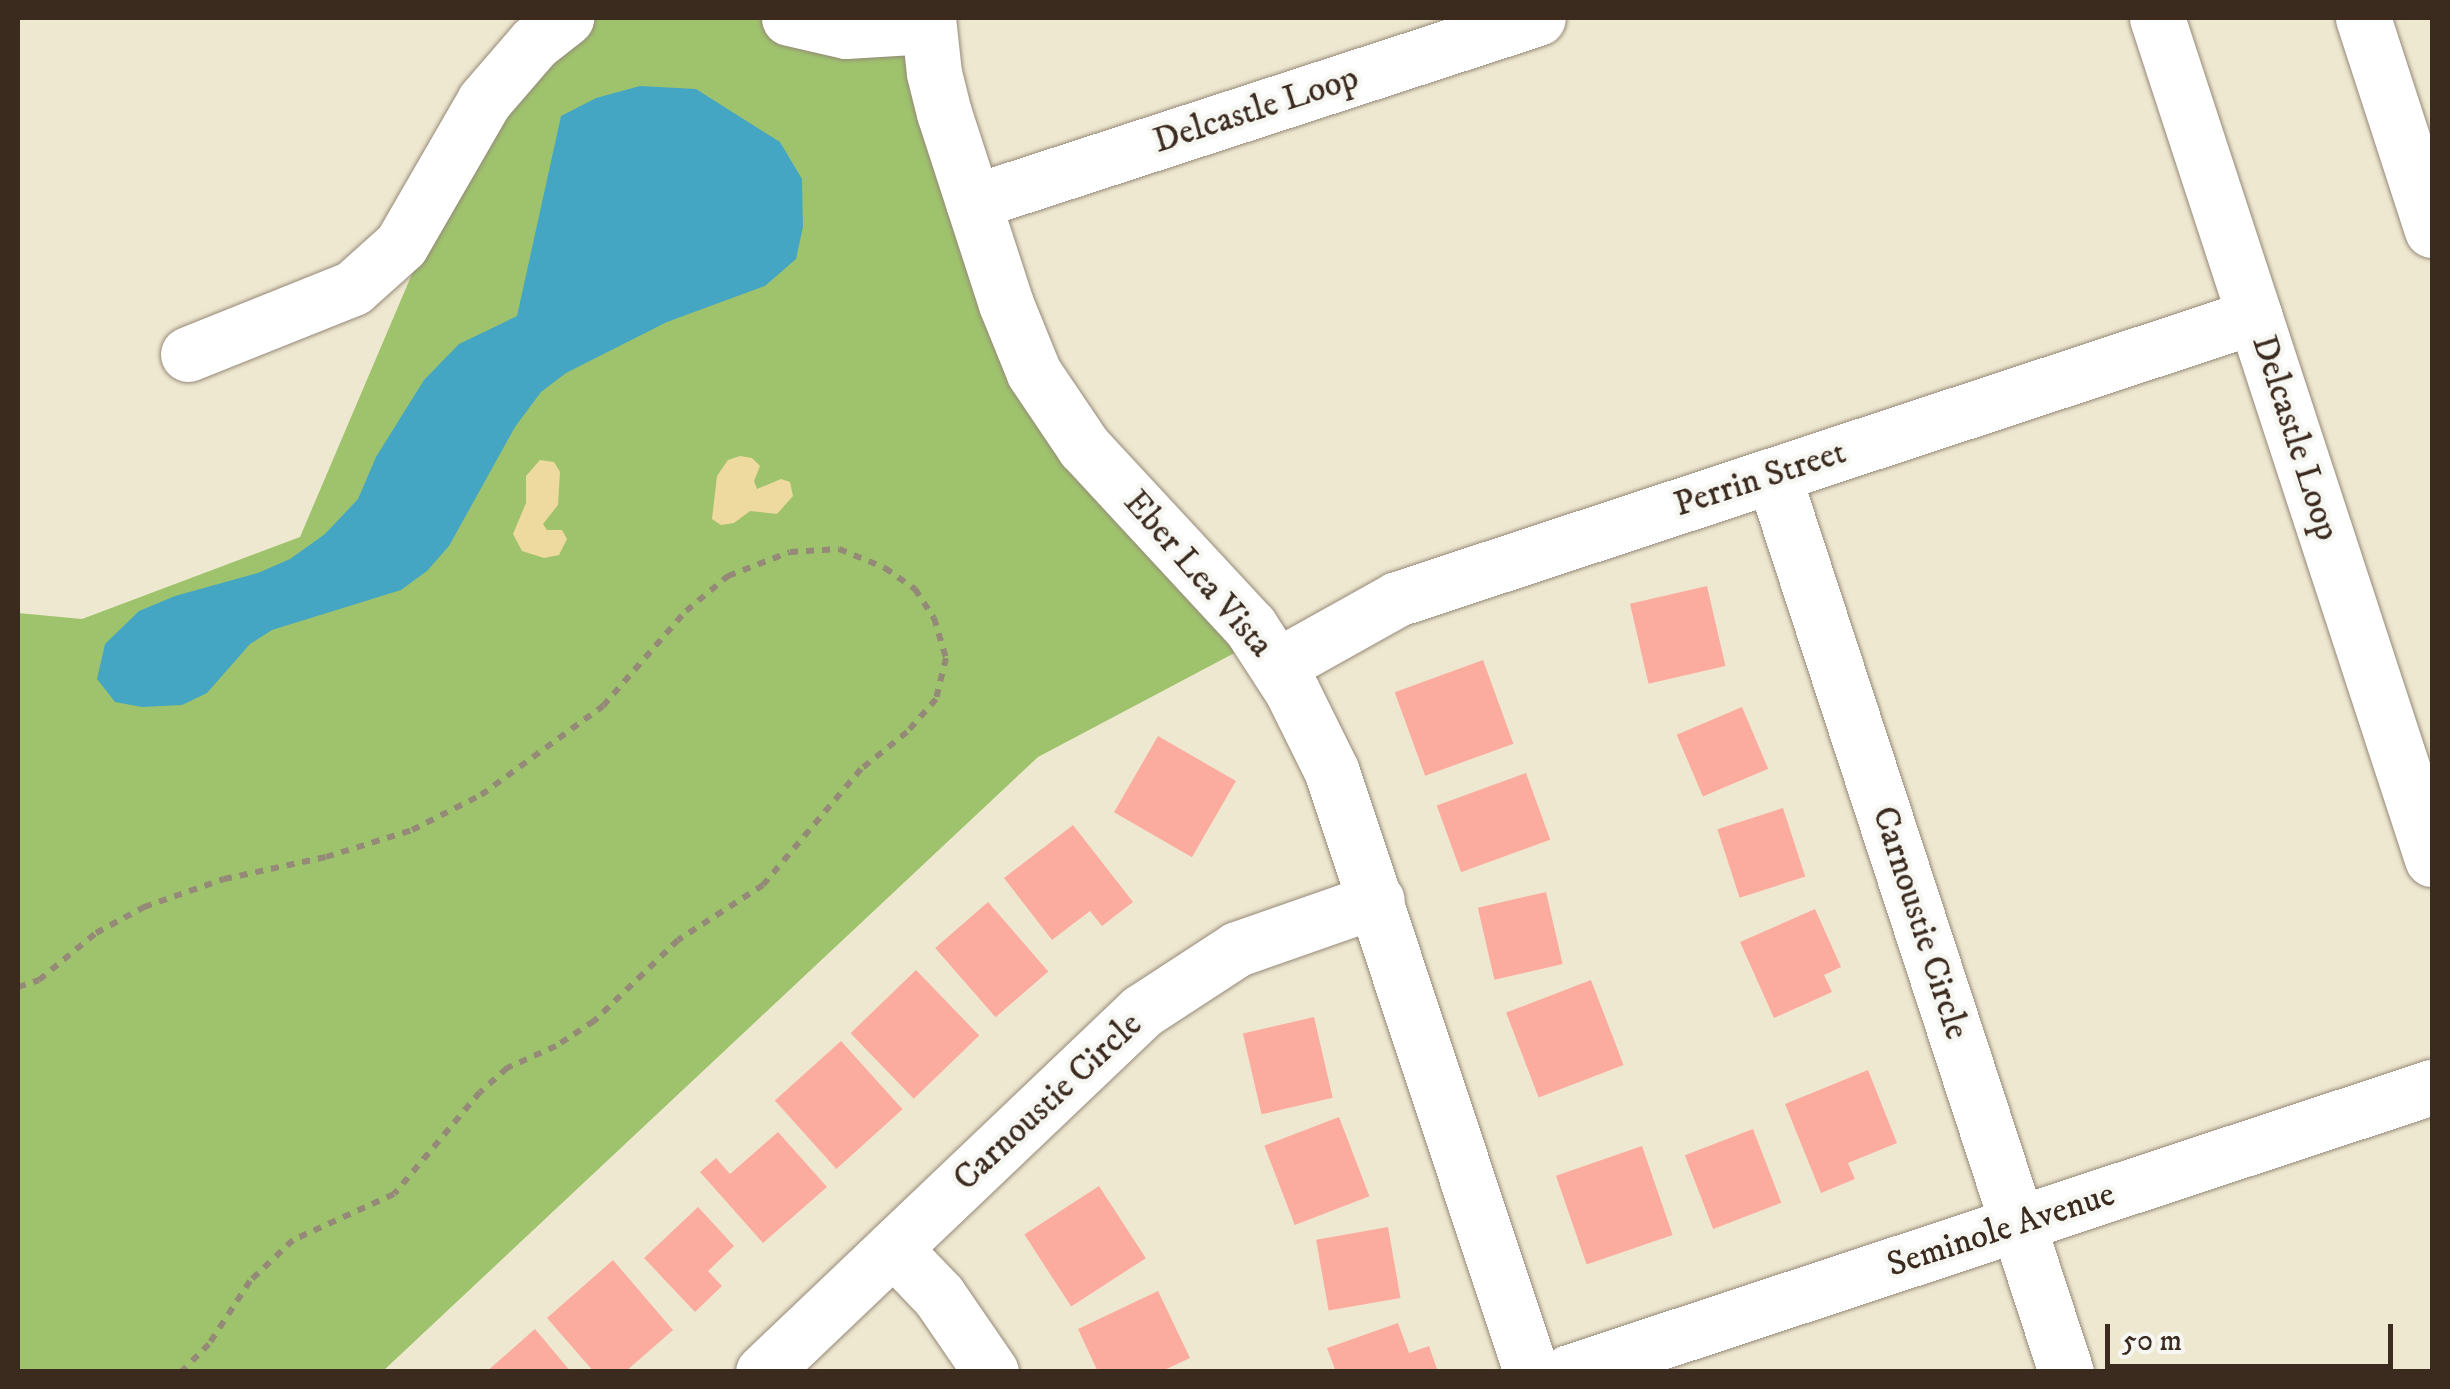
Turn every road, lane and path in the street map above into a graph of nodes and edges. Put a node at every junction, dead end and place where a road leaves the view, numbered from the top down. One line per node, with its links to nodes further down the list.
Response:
1 (566, 18): 10 (street)
2 (789, 18): 6 (street)
3 (1538, 18): 7 (street, Delcastle Loop)
4 (2157, 18): 9 (street, Delcastle Loop)
5 (2363, 18): 8 (street)
6 (928, 22): 7 (street, Eber Lea Vista)
7 (974, 202): 12 (street, Eber Lea Vista)
8 (2432, 230)
9 (2254, 316): 11 (street, Perrin Street); 13 (street, Delcastle Loop)
10 (188, 354)
11 (1773, 475): 12 (street, Perrin Street); 17 (street, Carnoustie Circle)
12 (1276, 666): 14 (street, Eber Lea Vista)
13 (2432, 859)
14 (1377, 900): 18 (street, Carnoustie Circle); 22 (street, Eber Lea Vista)
15 (18, 987): 19 (path)
16 (2432, 1087): 17 (street, Seminole Avenue)
17 (2018, 1224): 23 (street, Seminole Avenue); 24 (street, Carnoustie Circle)
18 (894, 1248): 20 (street, Carnoustie Circle); 21 (street)
19 (181, 1372)
20 (763, 1372)
21 (990, 1372)
22 (1532, 1372)
23 (1569, 1372)
24 (2066, 1372)

